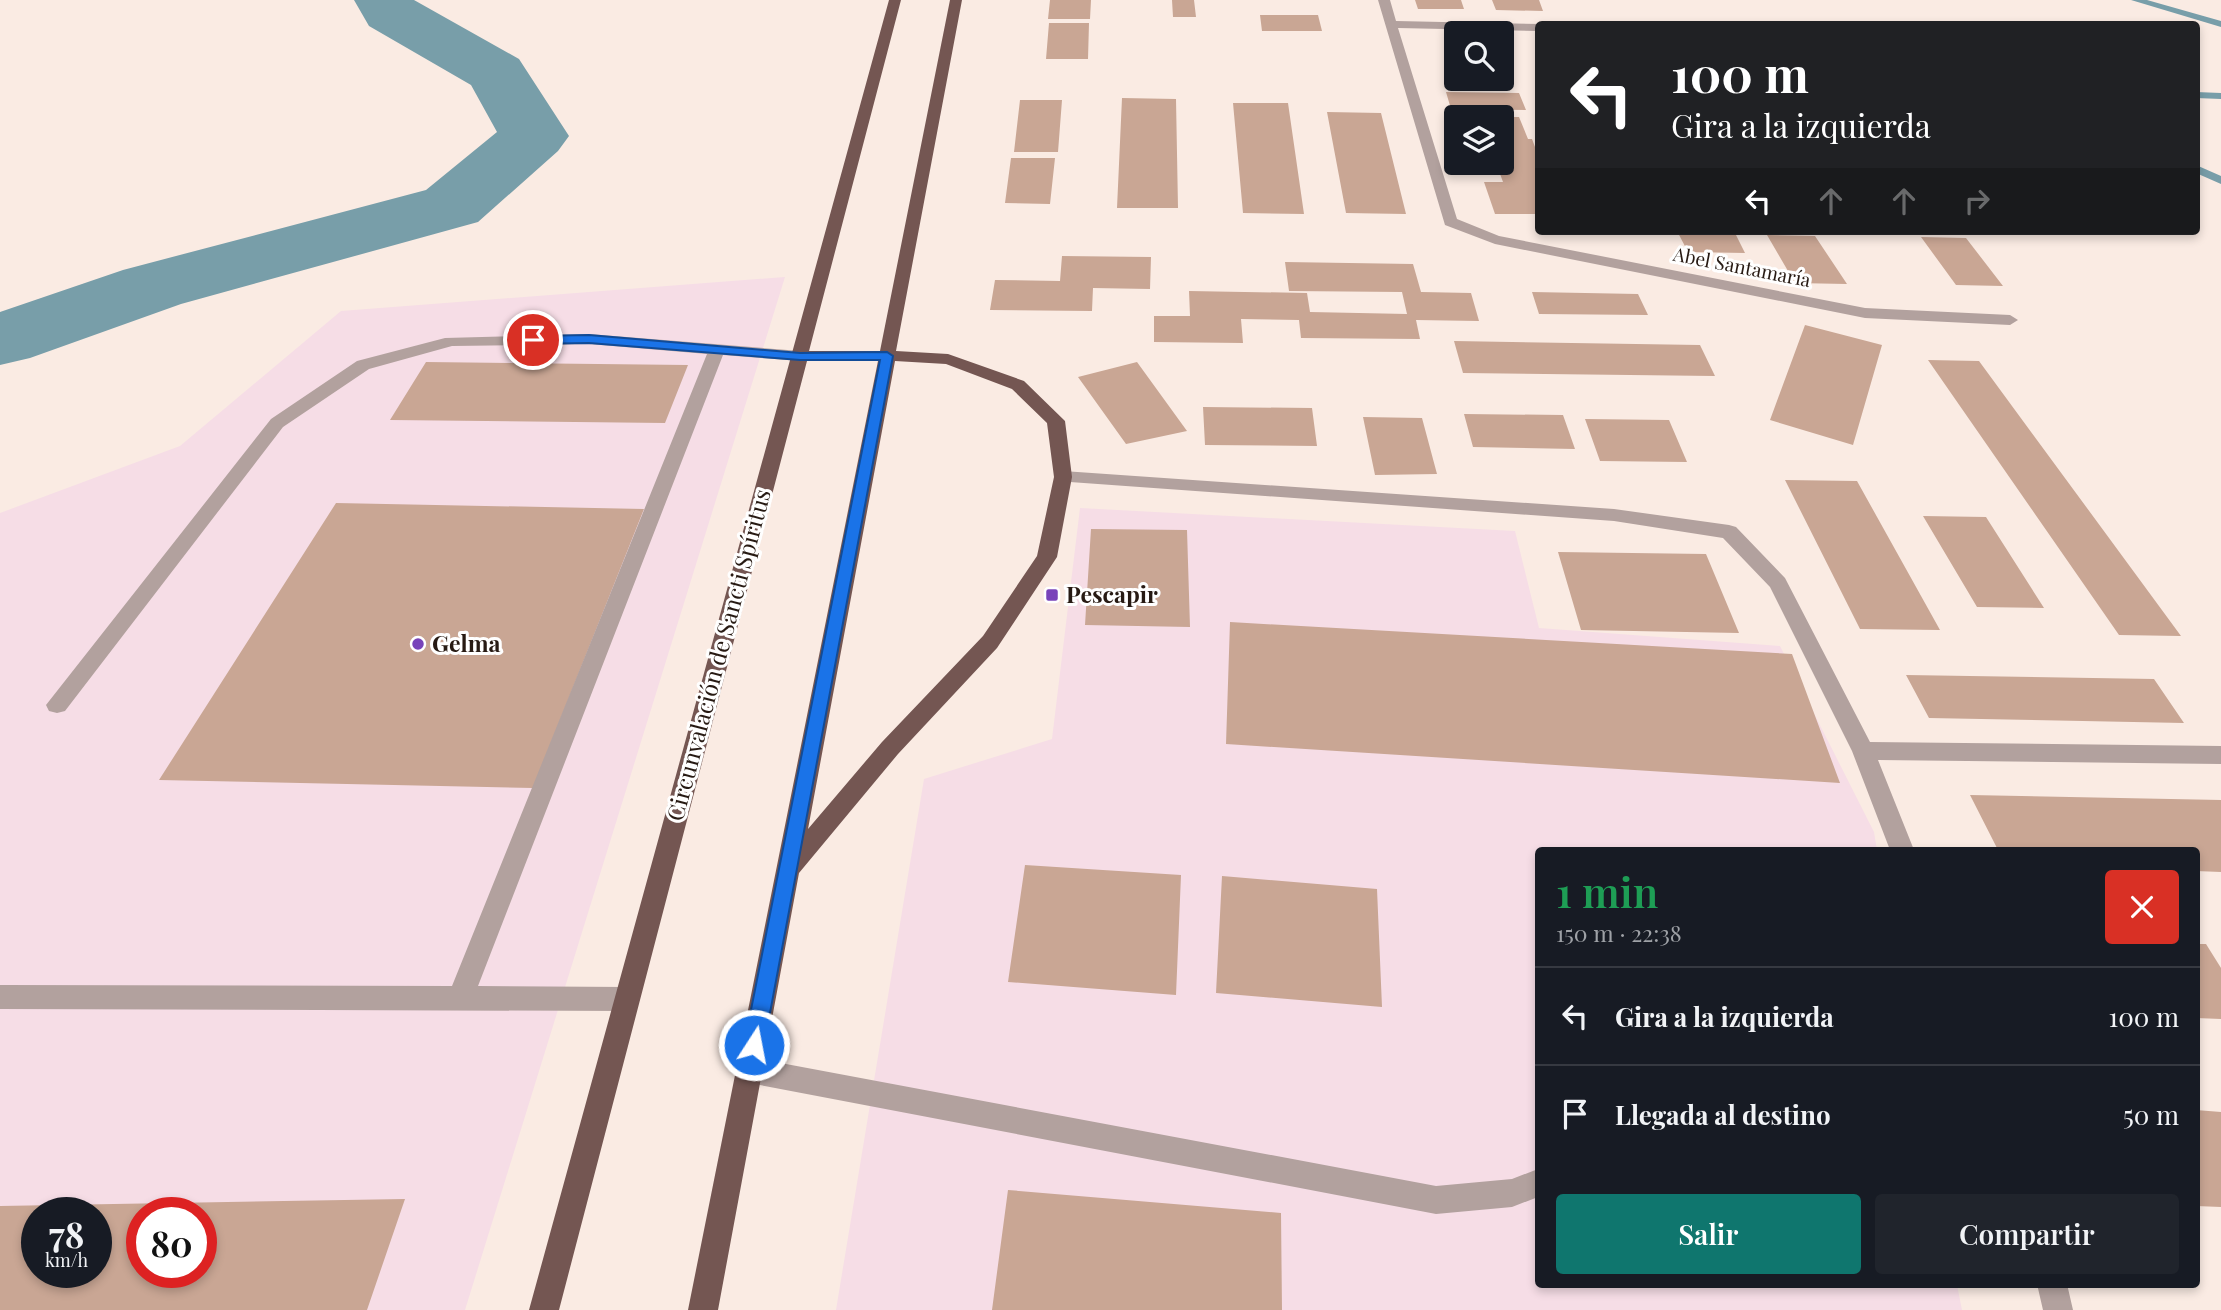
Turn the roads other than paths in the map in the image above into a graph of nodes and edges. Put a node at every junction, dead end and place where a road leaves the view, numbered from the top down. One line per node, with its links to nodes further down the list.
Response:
1 (895, 0): 8 (highway, Circunvalación de Sancti Spíritus)
2 (956, 0): 9 (highway)
3 (1384, 0): 4 (street, Abel Santamaría)
4 (1390, 24): 5 (street); 6 (street, Abel Santamaría)
5 (1535, 27)
6 (2010, 320)
7 (717, 350): 8 (street); 11 (street); 17 (street)
8 (800, 356): 9 (highway); 18 (highway, Circunvalación de Sancti Spíritus)
9 (887, 356): 10 (highway); 15 (highway)
10 (1063, 477): 12 (street); 15 (highway)
11 (57, 705)
12 (1863, 751): 13 (street); 14 (street)
13 (2221, 755)
14 (1901, 847)
15 (788, 869): 19 (highway)
16 (0, 997): 17 (street)
17 (460, 999): 18 (street)
18 (627, 999): 22 (highway, Circunvalación de Sancti Spíritus)
19 (749, 1070): 20 (street); 23 (highway)
20 (1535, 1184)
21 (2053, 1288): 24 (street)
22 (544, 1310)
23 (703, 1310)
24 (2058, 1310)

